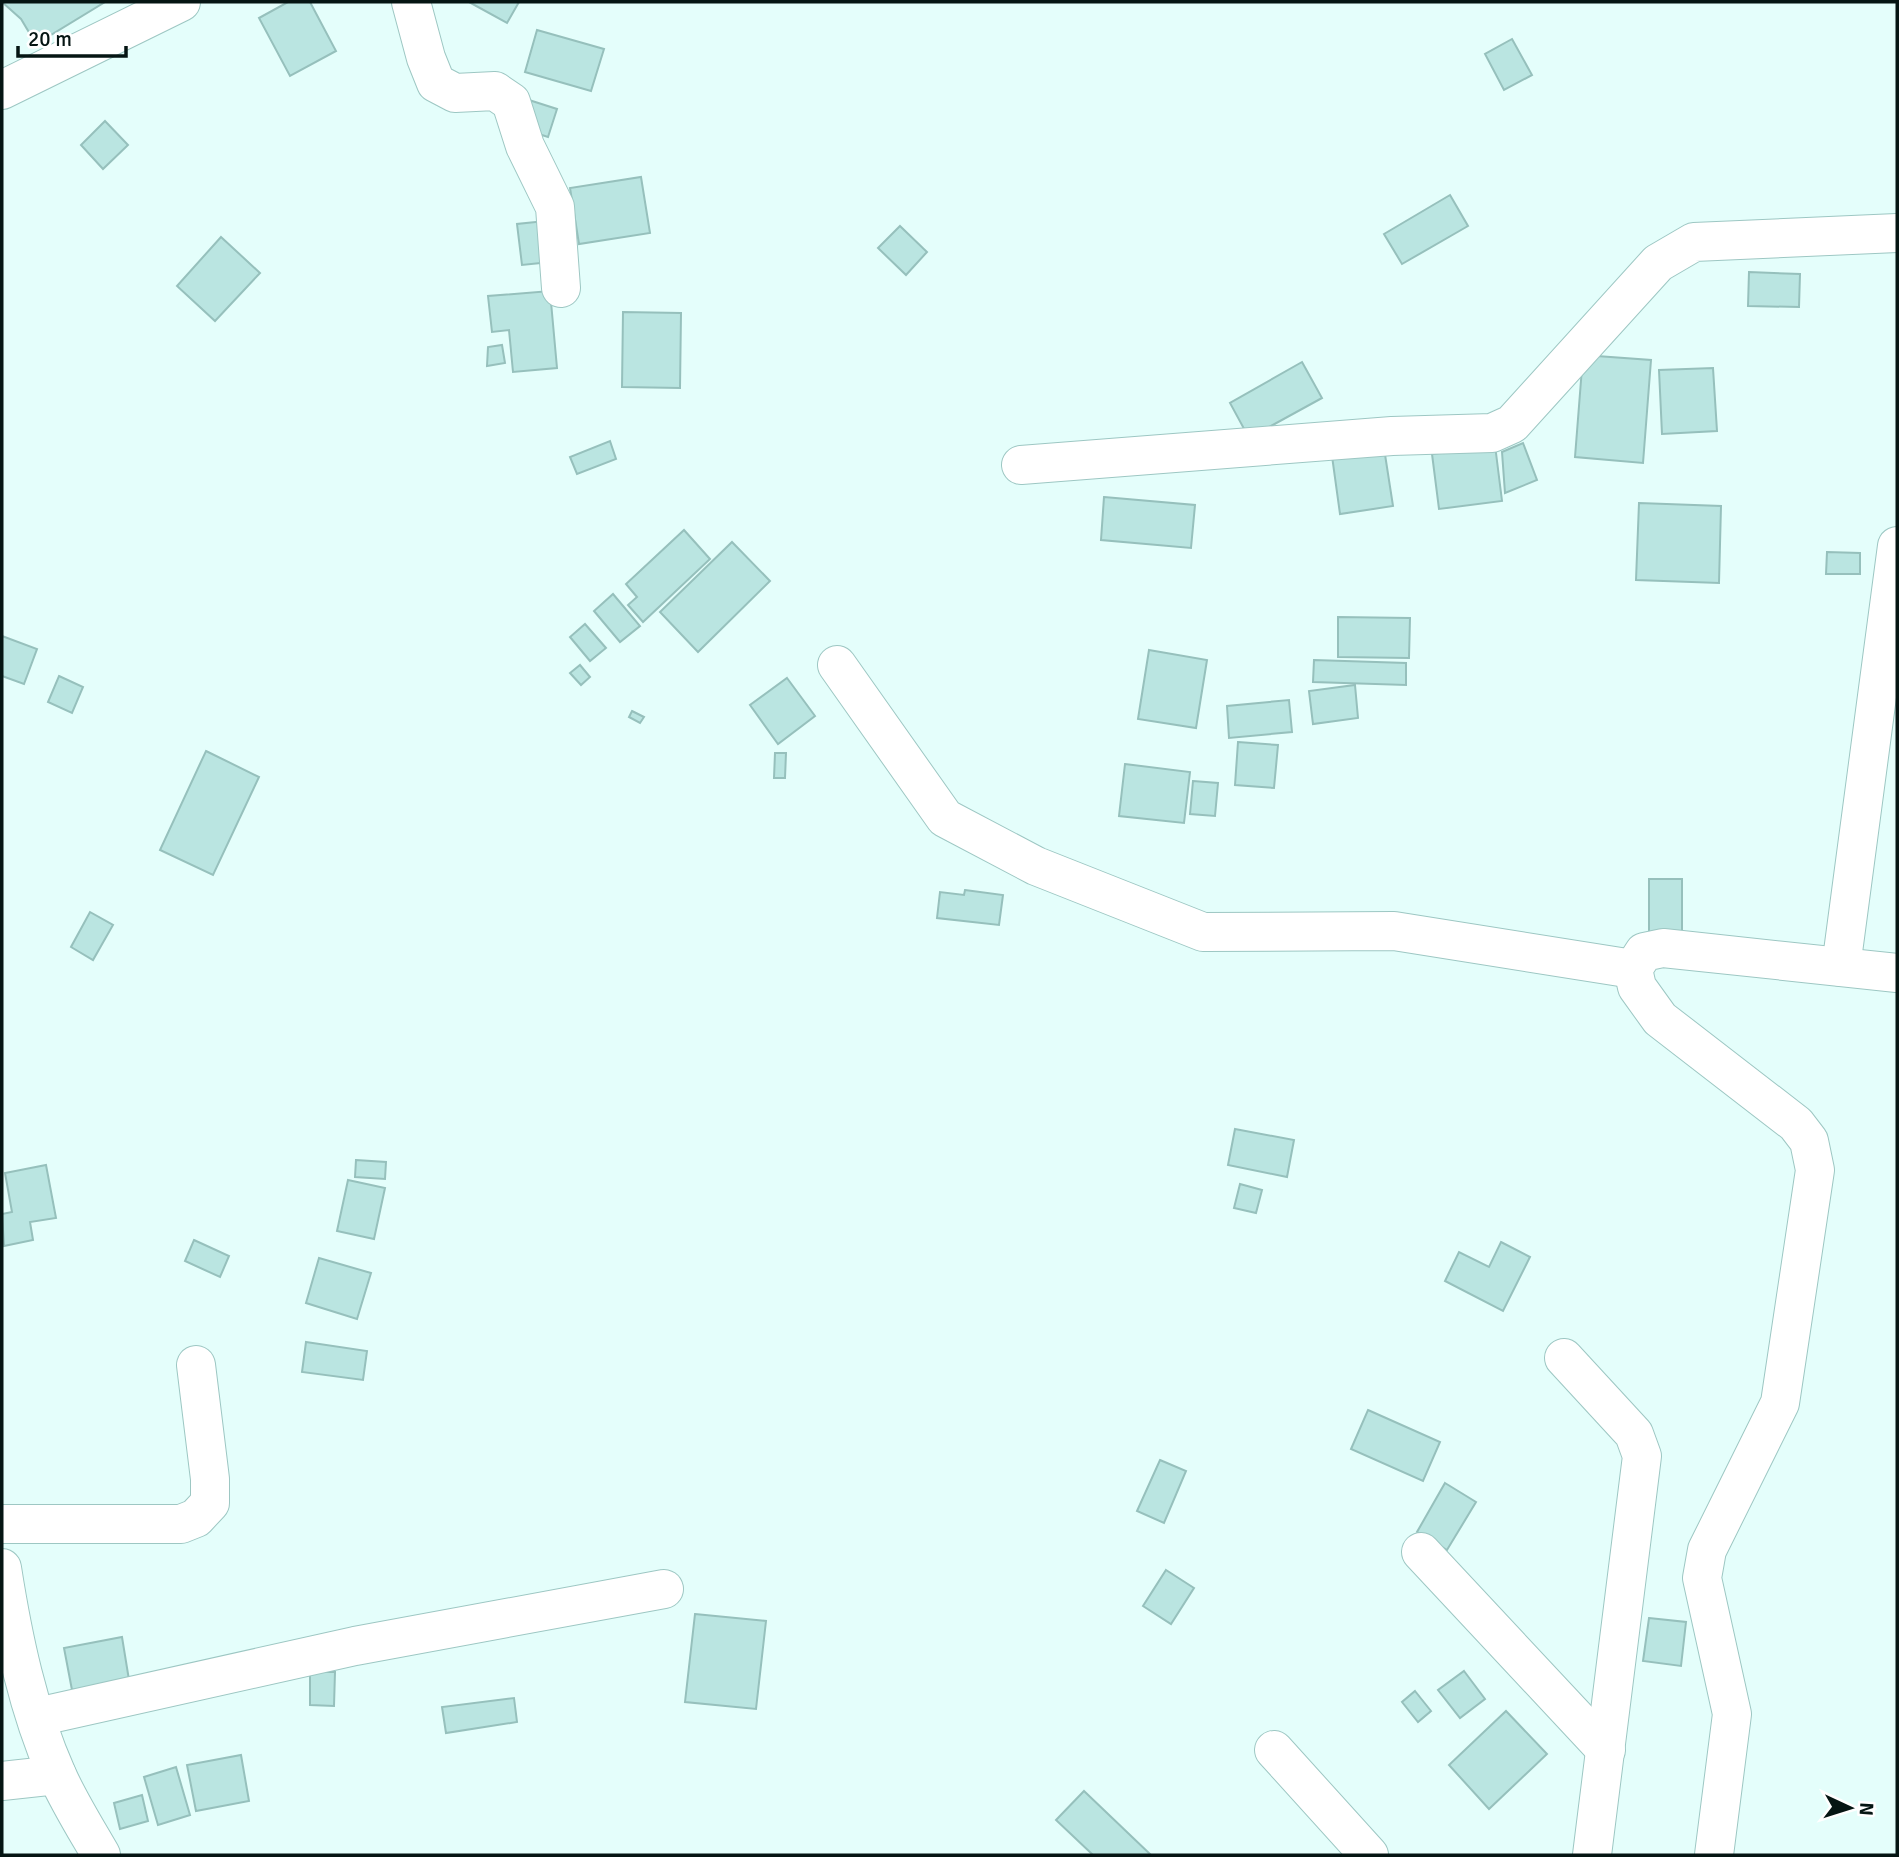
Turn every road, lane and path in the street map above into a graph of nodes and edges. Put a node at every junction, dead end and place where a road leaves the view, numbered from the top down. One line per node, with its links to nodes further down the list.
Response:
1 (181, 2): 3 (street)
2 (411, 2): 5 (street)
3 (2, 90)
4 (1897, 233): 6 (street)
5 (561, 289)
6 (1021, 465)
7 (1897, 546): 9 (street)
8 (837, 666): 10 (street)
9 (1840, 967): 10 (street); 11 (street)
10 (1633, 969): 26 (street)
11 (1897, 972)
12 (1564, 1358): 20 (street)
13 (196, 1364): 14 (street)
14 (2, 1524)
15 (1421, 1552): 20 (street)
16 (2, 1568): 18 (street)
17 (664, 1589): 18 (street)
18 (37, 1717): 21 (street)
19 (1274, 1750): 24 (street)
20 (1606, 1750): 25 (street)
21 (57, 1775): 22 (street); 23 (street)
22 (2, 1781)
23 (101, 1855)
24 (1369, 1855)
25 (1592, 1855)
26 (1714, 1855)

